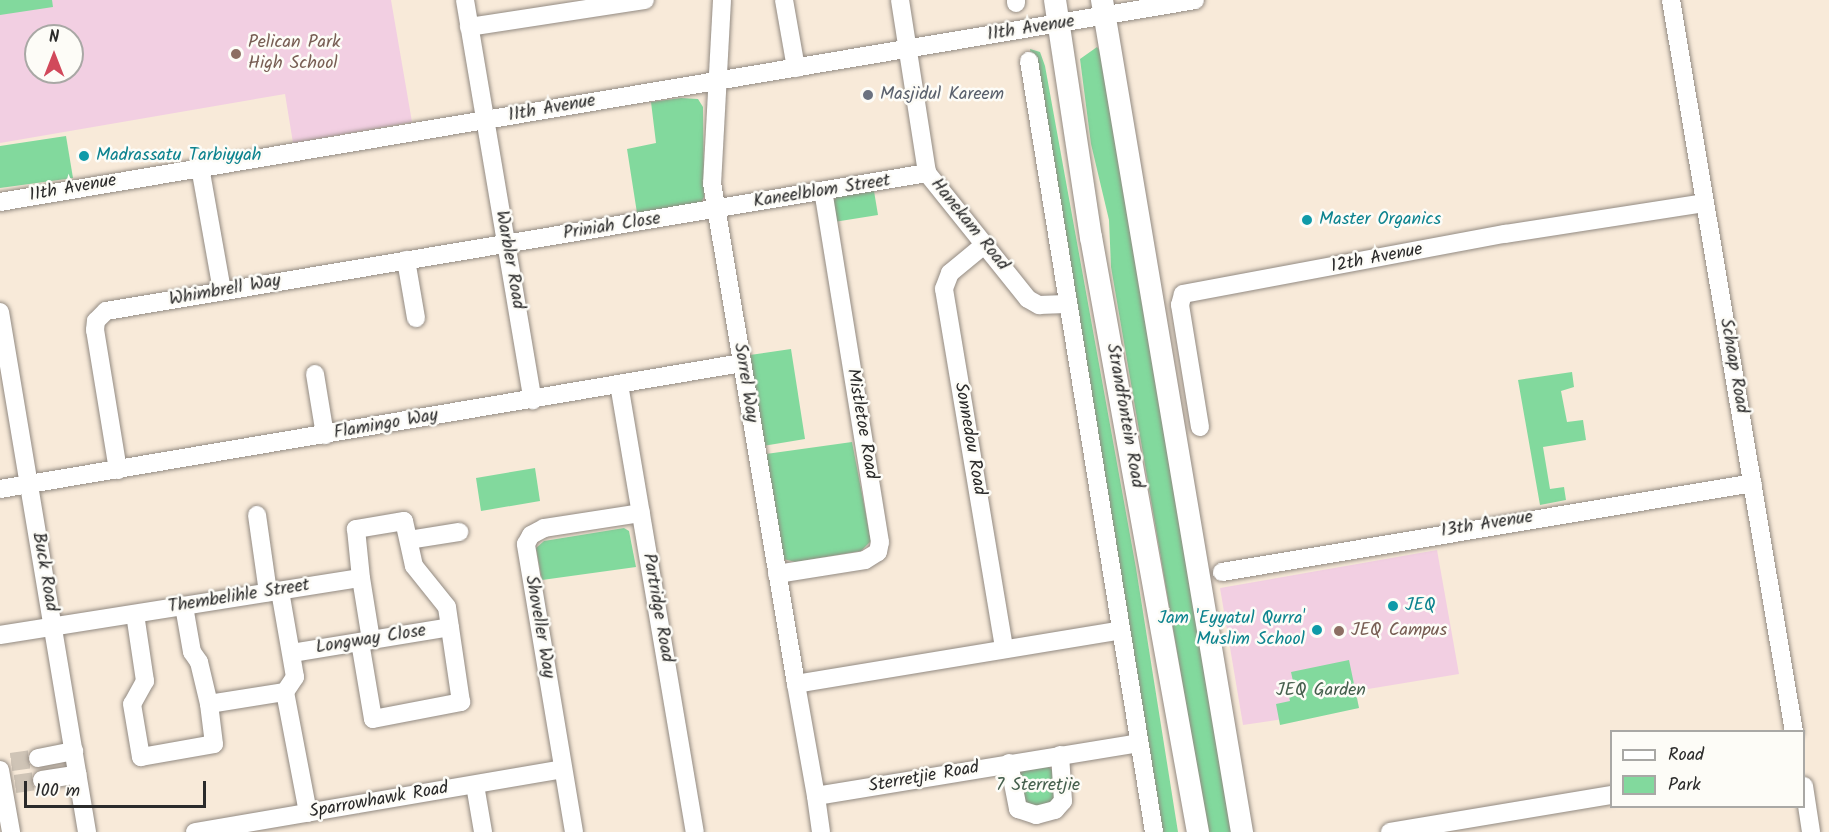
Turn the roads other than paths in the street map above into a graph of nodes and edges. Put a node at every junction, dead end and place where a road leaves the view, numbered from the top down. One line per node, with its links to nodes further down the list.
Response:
1 (465, 0): 11 (street, Warbler Road)
2 (645, 0): 11 (street)
3 (722, 0): 15 (street, Sorrel Way)
4 (784, 0): 14 (street)
5 (900, 0): 12 (street, Hanekam Road)
6 (1055, 0): 10 (main road, Strandfontein Road)
7 (1195, 0): 9 (street, 11th Avenue)
8 (1671, 0): 21 (street, Schaap Road)
9 (1103, 8): 10 (street, 11th Avenue); 84 (main road)
10 (1058, 25): 12 (street, 11th Avenue); 83 (main road, Strandfontein Road)
11 (469, 27): 16 (street, Warbler Road)
12 (906, 50): 14 (street, 11th Avenue); 18 (street, Hanekam Road)
13 (1029, 61): 27 (street)
14 (796, 68): 15 (street, 11th Avenue)
15 (715, 82): 16 (street, 11th Avenue); 22 (street, Sorrel Way)
16 (485, 121): 17 (street, 11th Avenue); 23 (street, Warbler Road)
17 (200, 167): 20 (street, 11th Avenue); 26 (street)
18 (927, 173): 19 (street, Kaneelblom Street); 24 (street, Hanekam Road)
19 (823, 192): 22 (street, Kaneelblom Street); 45 (street, Mistletoe Road)
20 (0, 202)
21 (1705, 203): 34 (street, 12th Avenue); 37 (street, Schaap Road)
22 (717, 209): 23 (street, Priniah Close); 30 (street, Sorrel Way)
23 (506, 244): 25 (street, Whimbrell Way); 33 (street, Warbler Road)
24 (984, 245): 27 (street, Hanekam Road); 55 (street, Sonnedou Road)
25 (406, 260): 26 (street, Whimbrell Way); 29 (street)
26 (222, 291): 36 (street, Whimbrell Way)
27 (1066, 304): 52 (street)
28 (0, 312): 38 (street, Buck Road)
29 (416, 318)
30 (742, 363): 32 (street, Flamingo Way); 45 (street, Sorrel Way)
31 (315, 374): 35 (street)
32 (619, 384): 33 (street, Flamingo Way); 40 (street, Partridge Road)
33 (533, 400): 35 (street, Flamingo Way)
34 (1200, 428)
35 (325, 435): 36 (street, Flamingo Way)
36 (118, 470): 38 (street, Flamingo Way)
37 (1753, 483): 44 (street, 13th Avenue); 60 (street, Schaap Road)
38 (29, 484): 39 (street, Flamingo Way); 50 (street, Buck Road)
39 (0, 489)
40 (641, 513): 66 (street, Shoveller Way); 80 (street, Partridge Road)
41 (256, 515): 47 (street)
42 (459, 532): 43 (street)
43 (409, 540): 46 (street); 51 (street)
44 (1222, 572)
45 (777, 574): 57 (street, Sorrel Way)
46 (361, 578): 47 (street, Thembelihle Street); 54 (street)
47 (274, 592): 48 (street, Thembelihle Street); 56 (street)
48 (184, 606): 49 (street, Thembelihle Street); 59 (street)
49 (135, 614): 50 (street, Thembelihle Street); 59 (street)
50 (53, 626): 53 (street, Thembelihle Street); 62 (street, Buck Road)
51 (450, 627): 54 (street, Longway Close); 54 (street)
52 (1121, 630): 55 (street); 61 (street)
53 (0, 635)
54 (366, 641): 56 (street, Longway Close)
55 (1004, 649): 57 (street)
56 (292, 653): 58 (street)
57 (796, 684): 72 (street, Sorrel Way)
58 (285, 692): 59 (street); 74 (street)
59 (209, 704)
60 (1794, 730)
61 (1139, 743): 63 (street, Sterretjie Road); 82 (street)
62 (74, 751): 64 (street); 68 (street, Buck Road)
63 (1060, 755): 65 (street, Sterretjie Road); 65 (street)
64 (38, 758)
65 (1009, 763): 72 (street, Sterretjie Road)
66 (563, 769): 70 (street, Sparrowhawk Road); 79 (street, Shoveller Way)
67 (6, 774): 75 (street)
68 (78, 774): 69 (street); 76 (street, Buck Road)
69 (42, 780)
70 (475, 785): 74 (street, Sparrowhawk Road); 78 (street)
71 (1610, 795): 85 (street)
72 (816, 796): 81 (street)
73 (1805, 798): 86 (street)
74 (308, 813): 77 (street, Sparrowhawk Road)
75 (10, 832)
76 (87, 832)
77 (195, 832)
78 (483, 832)
79 (574, 832)
80 (695, 832)
81 (821, 832)
82 (1154, 832)
83 (1198, 832)
84 (1242, 832)
85 (1390, 832)
86 (1811, 832)

